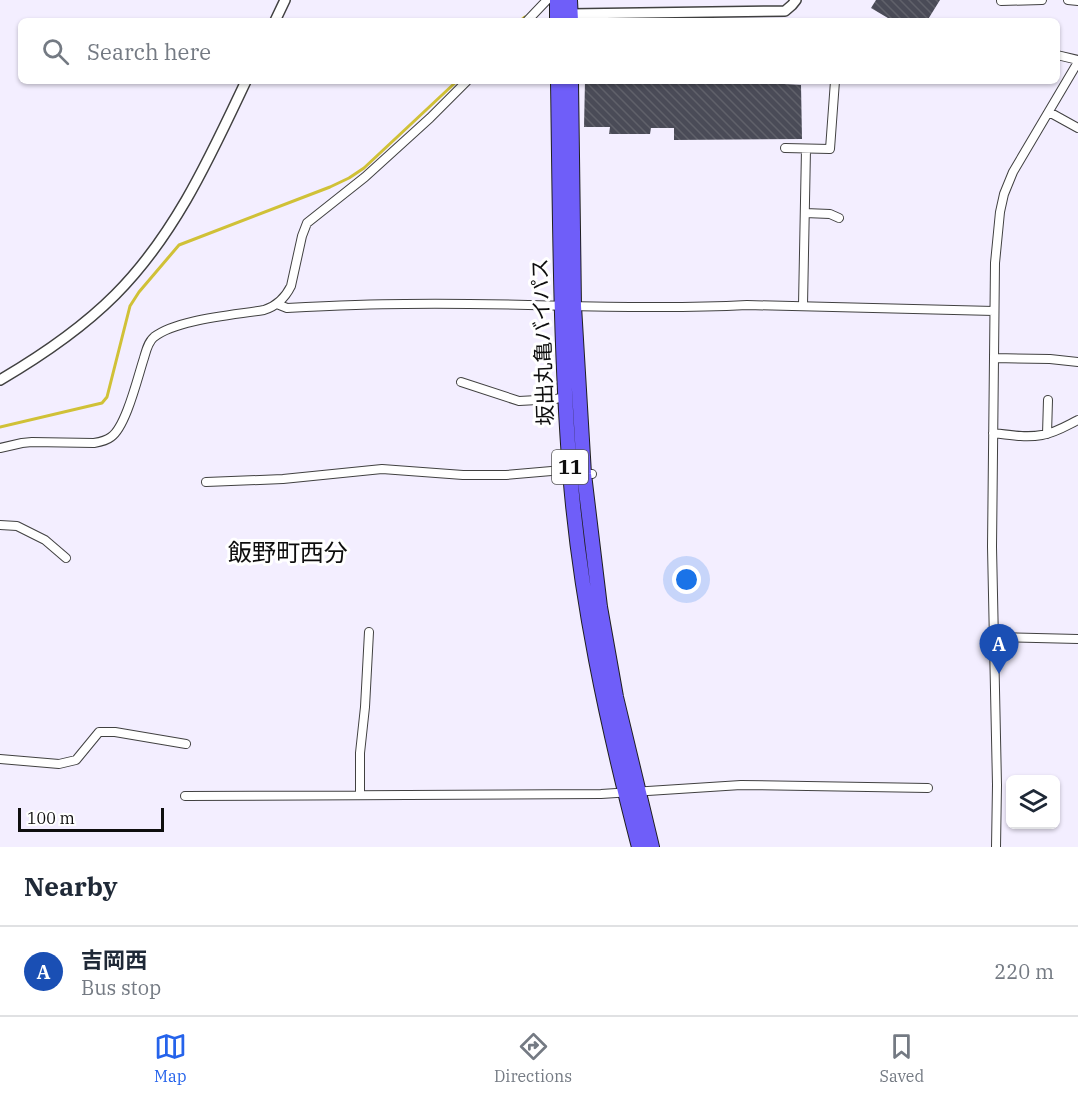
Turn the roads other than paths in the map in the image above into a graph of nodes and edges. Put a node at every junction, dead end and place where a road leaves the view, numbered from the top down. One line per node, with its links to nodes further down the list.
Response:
1 (285, 0): 10 (street)
2 (547, 0): 11 (street)
3 (557, 0): 12 (highway)
4 (796, 0): 9 (street)
5 (1042, 0): 7 (street)
6 (1068, 0): 8 (street)
7 (1001, 1)
8 (1078, 1)
9 (570, 12)
10 (276, 18)
11 (530, 18)
12 (557, 18)
13 (1060, 56): 14 (street)
14 (1078, 61): 20 (street)
15 (245, 84): 32 (street)
16 (464, 84): 26 (street)
17 (558, 84): 27 (highway, 坂出丸亀バイパス / 11)
18 (571, 84): 27 (highway, 坂出丸亀バイパス / 11)
19 (835, 84): 23 (street)
20 (1049, 112): 21 (street); 29 (street)
21 (1078, 128)
22 (784, 148): 23 (street)
23 (806, 149): 24 (street)
24 (804, 213): 25 (street); 28 (street)
25 (839, 218)
26 (277, 304): 27 (street); 39 (street)
27 (568, 306): 28 (street); 34 (highway, 坂出丸亀バイパス / 11); 40 (highway, 坂出丸亀バイパス / 11)
28 (803, 306): 29 (street)
29 (994, 311): 30 (street)
30 (994, 358): 31 (street); 37 (street)
31 (1078, 362)
32 (0, 380)
33 (461, 382): 34 (street)
34 (566, 396): 40 (highway, 坂出丸亀バイパス / 11)
35 (1048, 400): 38 (street)
36 (1078, 420): 38 (street)
37 (993, 433): 38 (street); 45 (street)
38 (1047, 434)
39 (0, 448)
40 (582, 473): 41 (street); 50 (highway, 坂出丸亀バイパス / 11)
41 (206, 482)
42 (0, 525): 43 (street)
43 (66, 558)
44 (369, 632): 51 (street)
45 (993, 637): 46 (street); 55 (street)
46 (1078, 639)
47 (186, 744): 48 (street)
48 (0, 759)
49 (928, 788): 50 (street)
50 (631, 791): 51 (street); 53 (highway, 坂出丸亀バイパス / 11); 54 (highway, 坂出丸亀バイパス / 11)
51 (360, 794): 52 (street)
52 (185, 796)
53 (639, 847)
54 (652, 847)
55 (996, 847)

